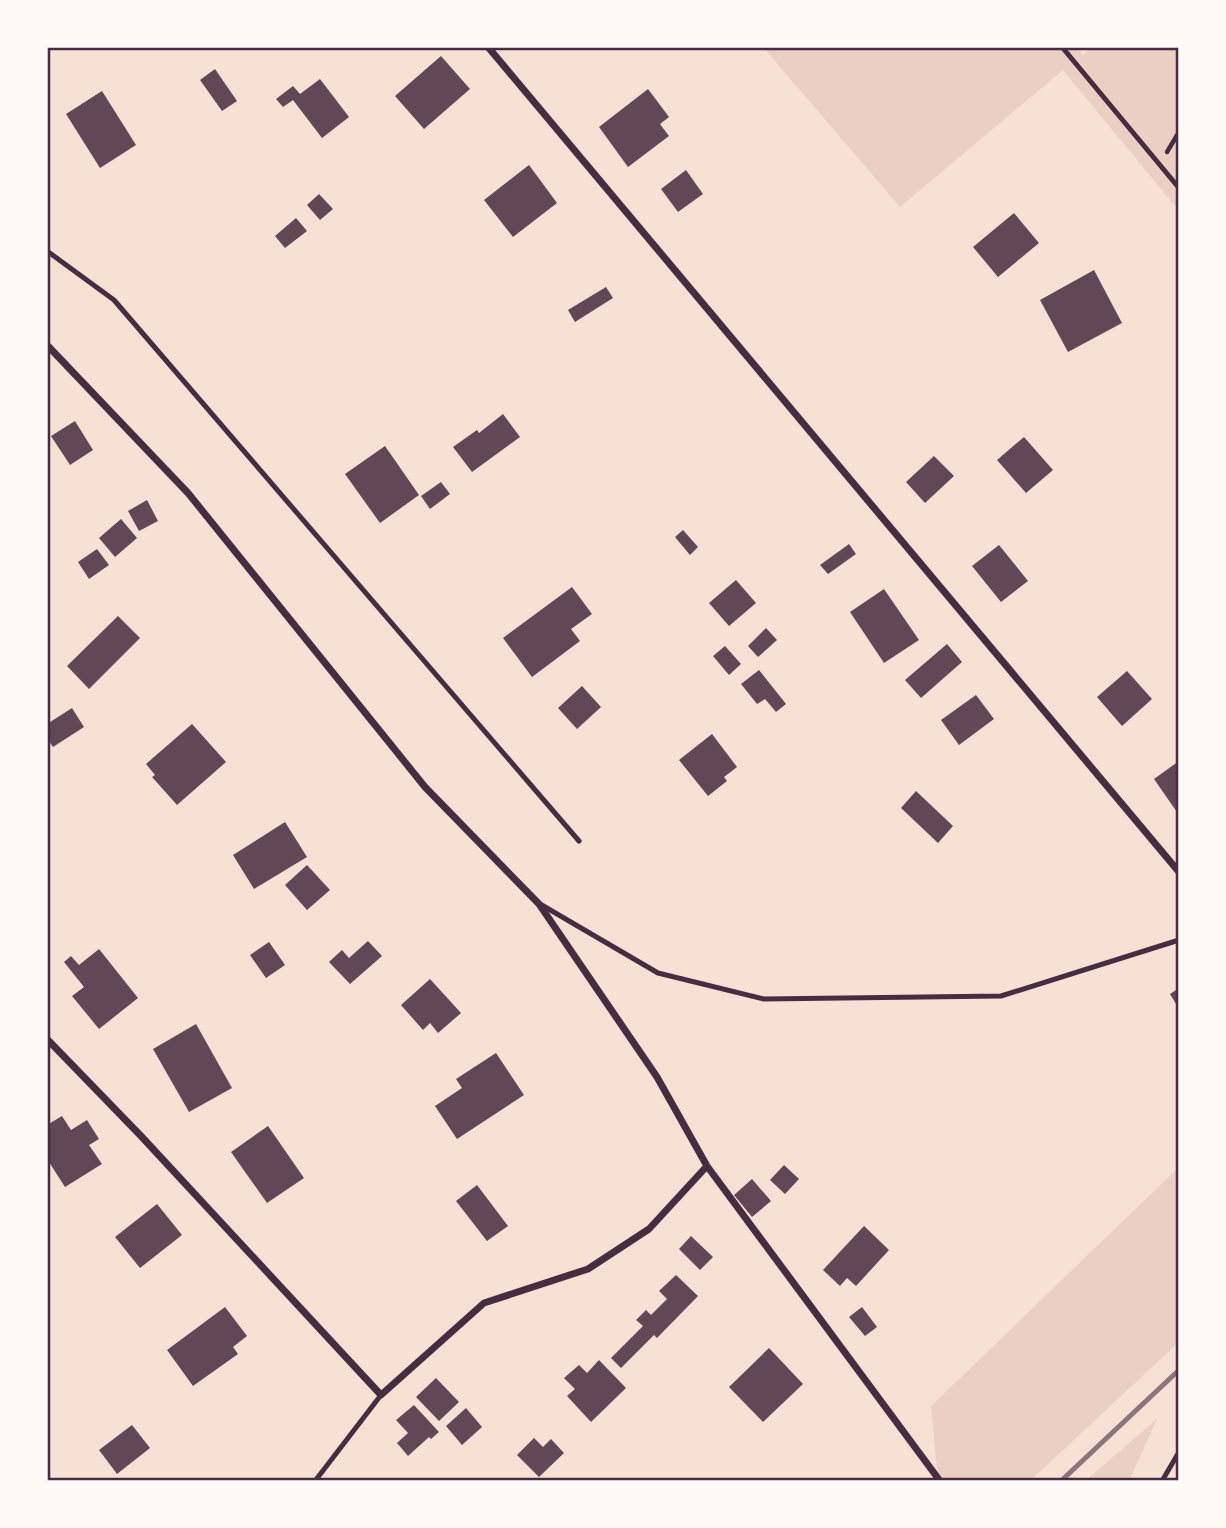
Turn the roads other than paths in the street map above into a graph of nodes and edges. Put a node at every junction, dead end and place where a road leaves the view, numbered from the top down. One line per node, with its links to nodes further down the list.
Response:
1 (488, 47): 7 (street)
2 (1062, 47): 3 (lane)
3 (1179, 188)
4 (47, 251): 6 (lane)
5 (47, 345): 8 (street)
6 (579, 841)
7 (1179, 872)
8 (540, 904): 9 (lane); 11 (street)
9 (1179, 940)
10 (47, 1039): 12 (street)
11 (708, 1166): 12 (street); 15 (street)
12 (380, 1395): 14 (lane)
13 (1179, 1452): 16 (lane)
14 (315, 1481)
15 (940, 1481)
16 (1162, 1481)

